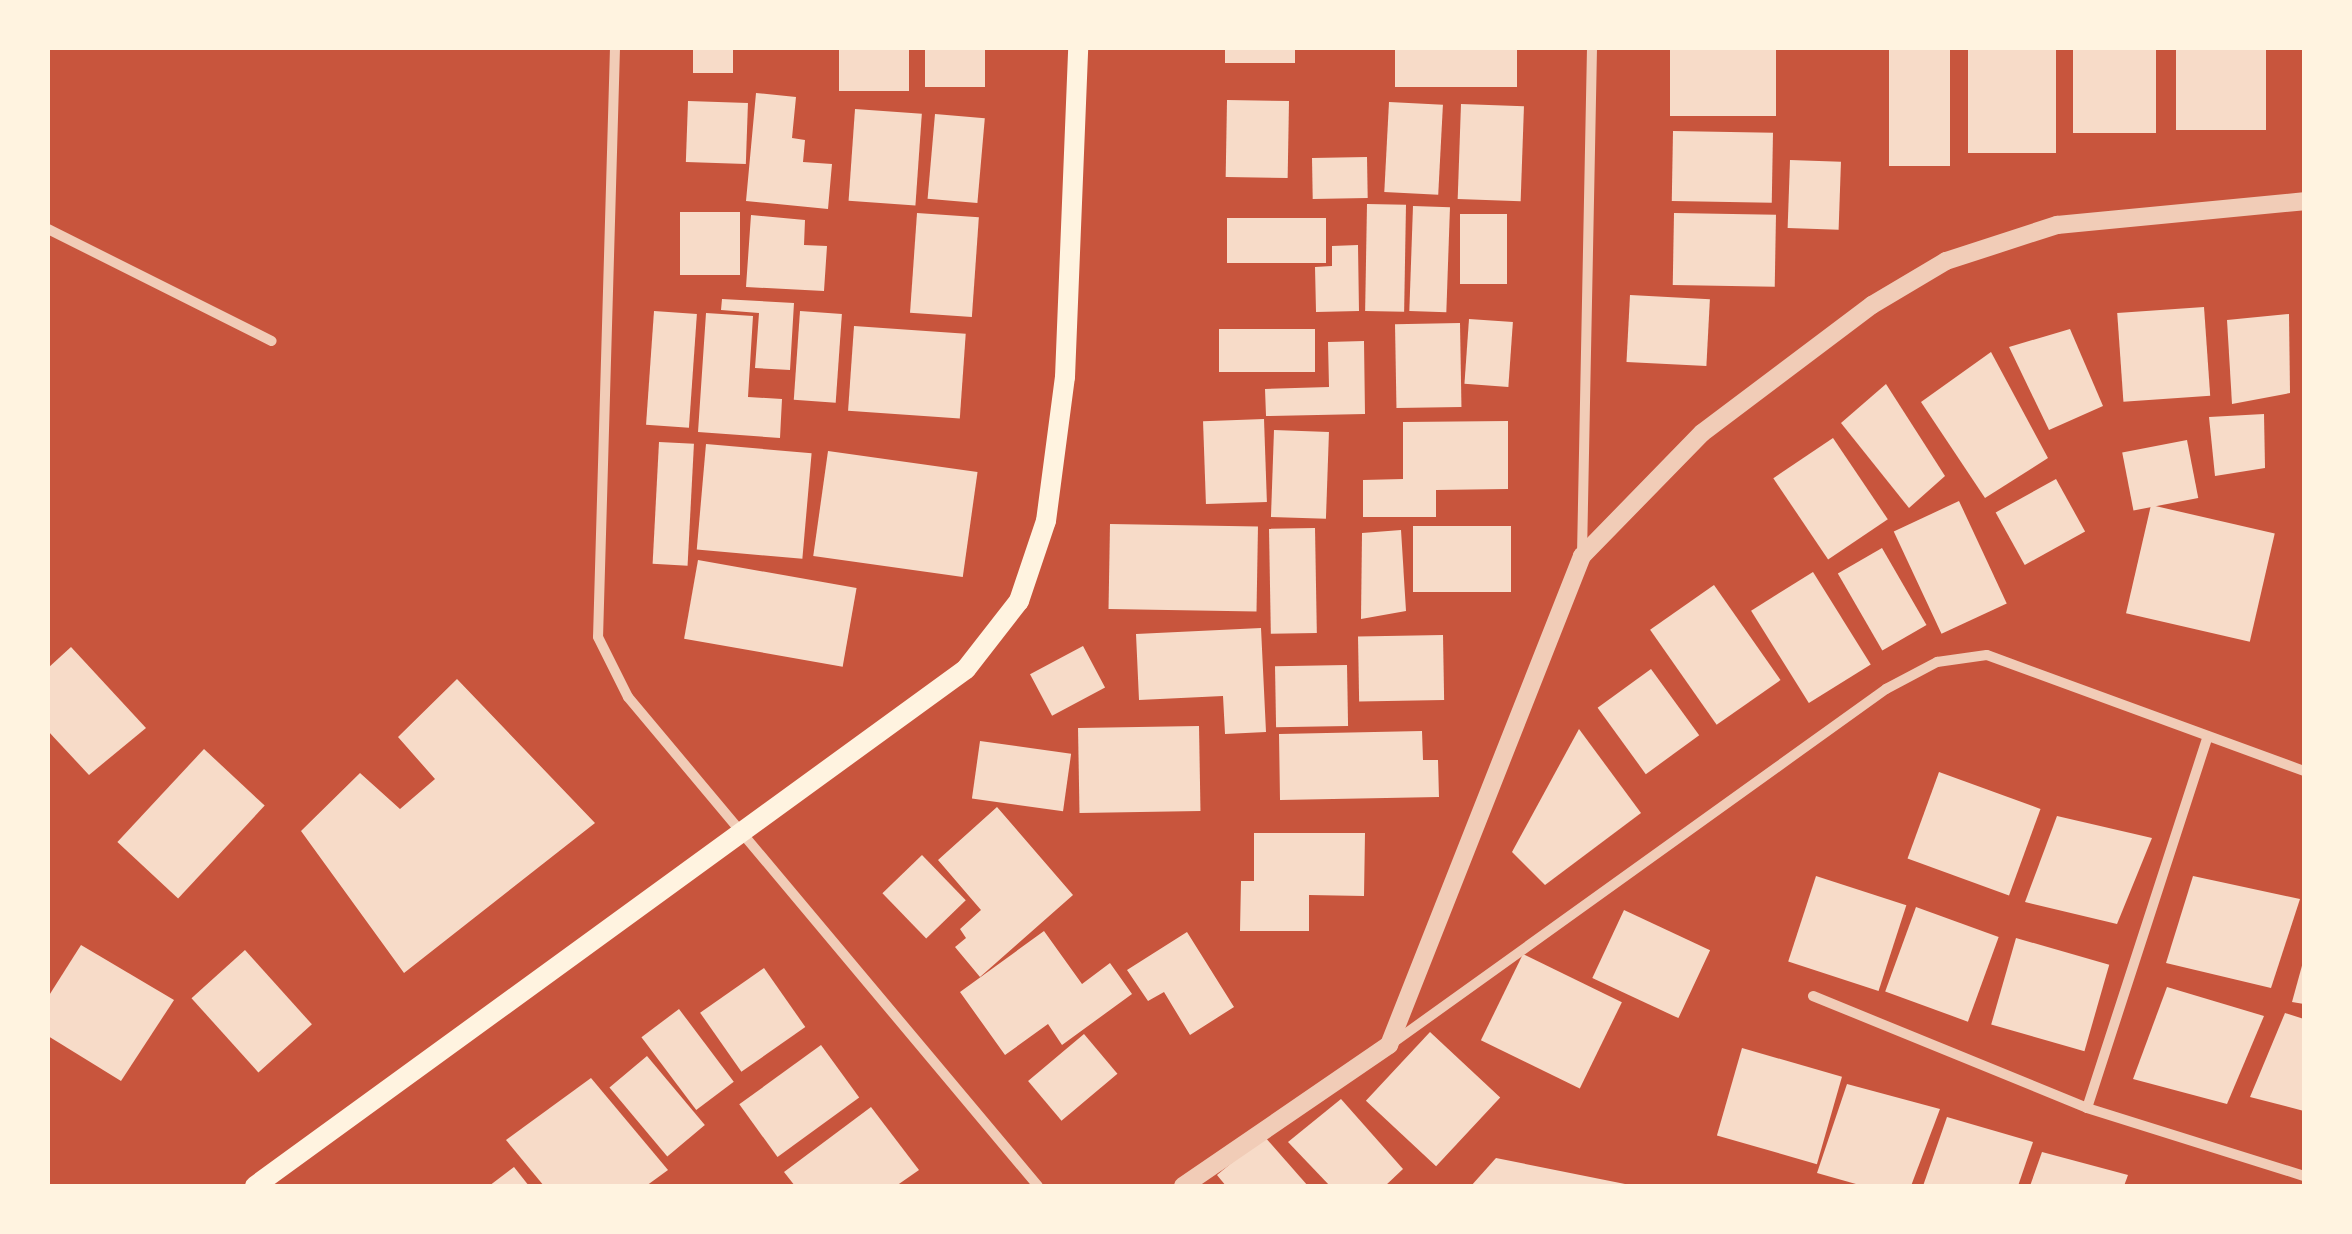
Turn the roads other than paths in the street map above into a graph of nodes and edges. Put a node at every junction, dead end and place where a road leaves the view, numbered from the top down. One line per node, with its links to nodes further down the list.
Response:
1 (616, 48): 10 (street)
2 (1078, 48): 10 (main road)
3 (1592, 48): 7 (street)
4 (2304, 201): 7 (street)
5 (48, 230): 6 (street)
6 (272, 341)
7 (1582, 556): 12 (street)
8 (2208, 736): 9 (street); 12 (street); 13 (street)
9 (2304, 771)
10 (739, 830): 15 (main road); 16 (street)
11 (1814, 996): 13 (street)
12 (1389, 1045): 17 (street)
13 (2086, 1108): 14 (street)
14 (2304, 1176)
15 (255, 1186)
16 (1038, 1186)
17 (1183, 1186)

